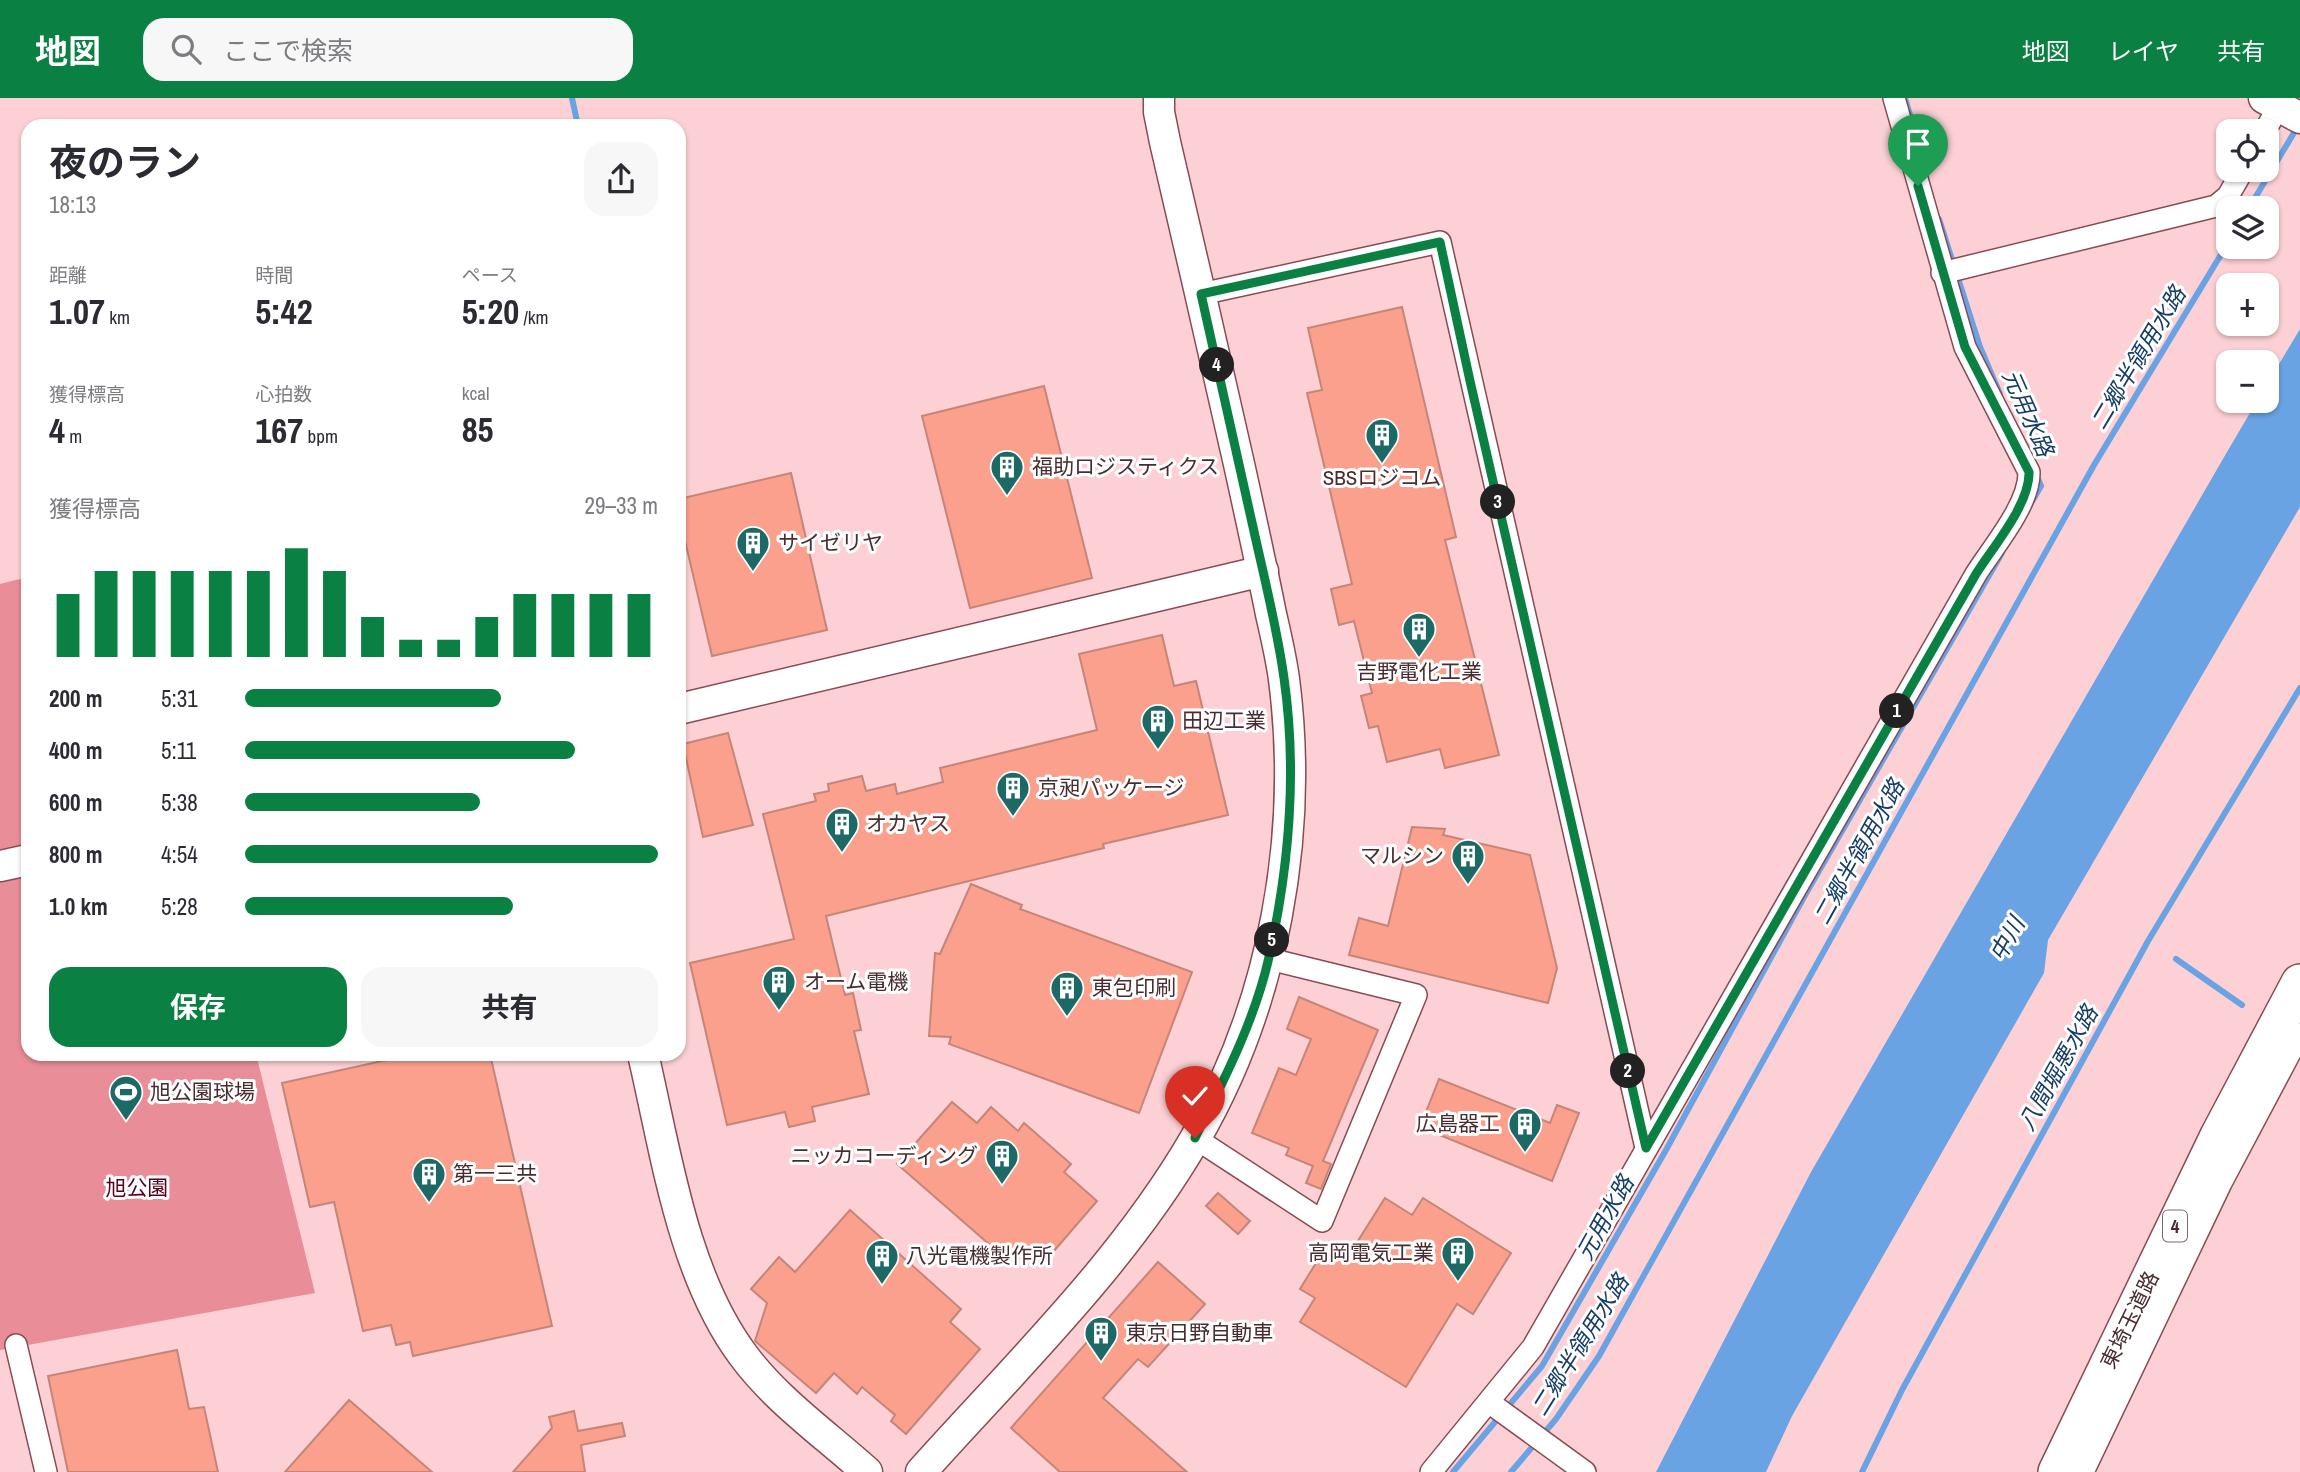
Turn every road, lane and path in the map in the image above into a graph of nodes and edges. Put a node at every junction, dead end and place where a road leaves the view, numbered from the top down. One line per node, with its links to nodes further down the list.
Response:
1 (1159, 98): 5 (street)
2 (1894, 98): 4 (street)
3 (2236, 182): 4 (street)
4 (1942, 273): 15 (street)
5 (1201, 294): 6 (street); 15 (street)
6 (1263, 571): 7 (street); 10 (street)
7 (686, 707)
8 (21, 862): 9 (street)
9 (0, 866)
10 (1269, 959): 14 (street); 14 (street)
11 (2300, 983): 23 (highway, 東埼玉道路 / 4)
12 (2300, 1034): 24 (street)
13 (645, 1061): 19 (street)
14 (1195, 1138): 20 (street)
15 (1646, 1148): 17 (street)
16 (16, 1345): 18 (street)
17 (1490, 1403): 21 (street); 22 (street)
18 (46, 1472)
19 (867, 1472)
20 (920, 1472)
21 (1431, 1472)
22 (1585, 1472)
23 (2057, 1472)
24 (2083, 1472)

